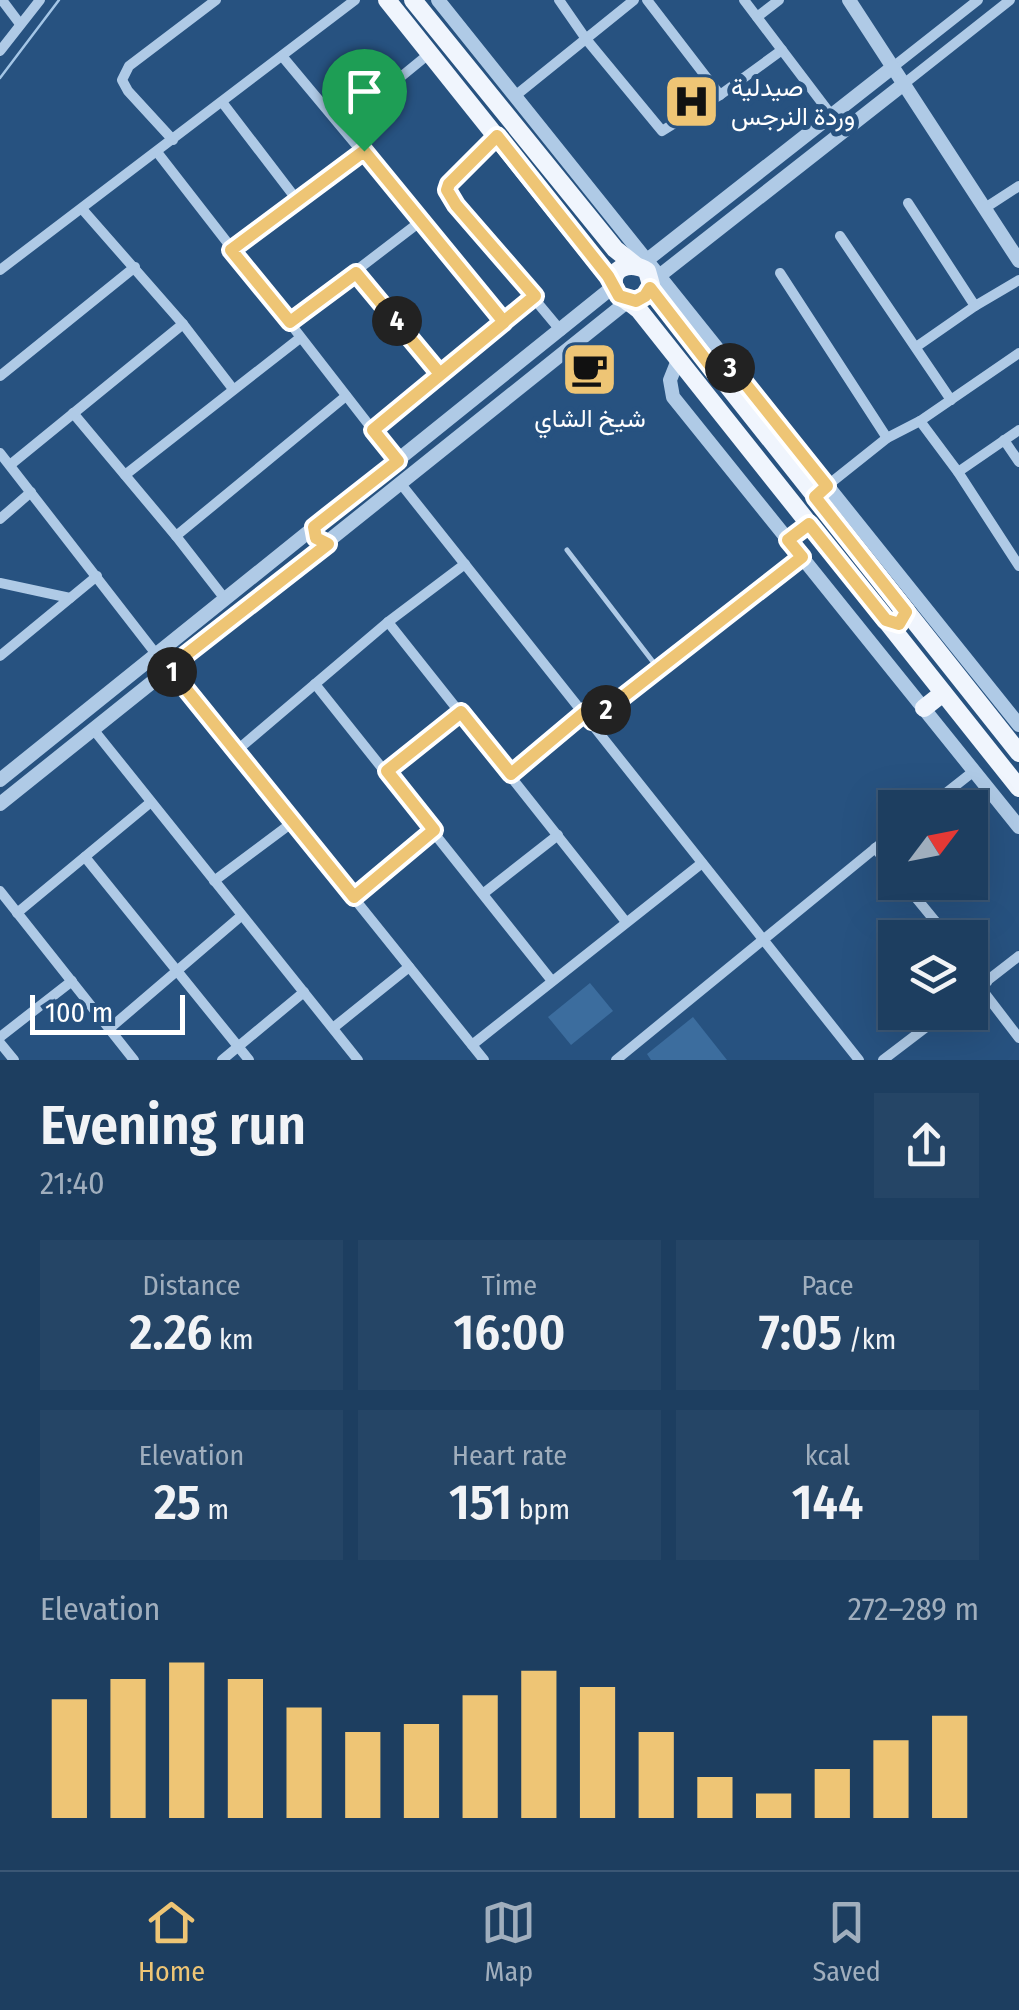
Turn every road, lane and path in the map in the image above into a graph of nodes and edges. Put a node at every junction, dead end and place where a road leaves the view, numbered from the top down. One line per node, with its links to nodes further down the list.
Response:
1 (2, 0): 17 (street)
2 (40, 0): 17 (street)
3 (216, 0): 32 (street)
4 (356, 0): 23 (street)
5 (387, 0): 22 (main road)
6 (414, 0): 21 (main road)
7 (438, 0): 21 (street)
8 (560, 0): 18 (street)
9 (634, 0): 18 (street)
10 (647, 0): 27 (street)
11 (744, 0): 16 (street)
12 (779, 0): 16 (street)
13 (849, 0): 24 (street)
14 (1010, 0): 25 (street)
15 (972, 2): 24 (street)
16 (757, 17): 19 (street)
17 (20, 24): 20 (street)
18 (586, 39): 26 (street); 27 (street)
19 (782, 50): 27 (street); 29 (street)
20 (0, 51)
21 (467, 51): 26 (street); 44 (main road)
22 (430, 53): 30 (street); 31 (main road)
23 (282, 56): 28 (street); 30 (street)
24 (893, 68): 25 (street); 29 (street)
25 (905, 83): 38 (street); 50 (street)
26 (515, 96): 44 (street)
27 (720, 96)
28 (222, 102): 32 (street); 36 (street)
29 (832, 116): 44 (street)
30 (342, 125): 33 (street)
31 (497, 136): 51 (main road); 52 (street)
32 (173, 140): 34 (street)
33 (364, 151): 36 (street); 40 (street)
34 (157, 152): 39 (street); 42 (street)
35 (1019, 186): 38 (street)
36 (298, 200): 42 (street)
37 (908, 202): 54 (street)
38 (985, 208): 43 (street)
39 (83, 210): 45 (street); 46 (street)
40 (421, 221): 47 (street); 56 (street)
41 (840, 236): 60 (street)
42 (231, 250): 55 (street)
43 (1019, 261)
44 (640, 264): 50 (main road); 51 (main road)
45 (135, 267): 57 (street); 66 (street)
46 (0, 270)
47 (356, 273): 55 (street); 65 (street)
48 (780, 273): 74 (street)
49 (1019, 280): 54 (street)
50 (653, 283): 53 (main road); 84 (main road)
51 (614, 285): 53 (main road); 58 (street)
52 (535, 296): 56 (street); 58 (street)
53 (629, 301): 63 (main road); 64 (street)
54 (976, 306): 60 (street)
55 (290, 322): 59 (street)
56 (504, 322): 65 (street)
57 (183, 324): 67 (street); 70 (street)
58 (561, 331): 62 (street)
59 (300, 338): 67 (street); 68 (street)
60 (916, 347): 69 (street)
61 (1019, 352): 69 (street)
62 (528, 358): 64 (street); 77 (street)
63 (678, 360): 86 (main road); 89 (street)
64 (538, 371): 82 (street)
65 (440, 374): 72 (street)
66 (0, 376)
67 (233, 389): 81 (street)
68 (346, 396): 72 (street); 88 (street)
69 (951, 400): 71 (street)
70 (73, 413): 79 (street); 81 (street)
71 (920, 421): 74 (street); 80 (street)
72 (373, 430): 77 (street)
73 (1019, 430): 75 (street)
74 (887, 438): 84 (street)
75 (1004, 440): 78 (street); 80 (street)
76 (0, 454): 79 (street)
77 (398, 461): 87 (street)
78 (1019, 462)
79 (10, 465): 83 (street)
80 (958, 472): 95 (street)
81 (126, 475): 88 (street)
82 (400, 484): 90 (street); 94 (street)
83 (30, 492): 85 (street); 97 (street)
84 (821, 492): 101 (main road); 110 (street)
85 (0, 520)
86 (809, 524): 89 (main road); 102 (main road)
87 (314, 527): 90 (street); 92 (street)
88 (176, 536): 100 (street)
89 (788, 540): 93 (street)
90 (328, 544): 96 (street)
91 (566, 550): 109 (lane)
92 (285, 551): 96 (street); 100 (street)
93 (802, 557): 109 (street); 113 (street)
94 (465, 564): 103 (street); 115 (street)
95 (1019, 566)
96 (298, 567): 108 (street)
97 (97, 576): 99 (street); 106 (street)
98 (0, 584): 99 (street)
99 (70, 598): 107 (street)
100 (224, 599): 106 (street)
101 (906, 612): 102 (main road); 104 (main road)
102 (886, 620): 105 (main road)
103 (388, 622): 111 (street); 114 (street)
104 (922, 632): 105 (main road); 110 (main road)
105 (902, 642): 112 (main road)
106 (156, 654): 123 (street)
107 (0, 656)
108 (169, 668): 117 (street); 118 (street)
109 (658, 669): 115 (street)
110 (972, 680): 116 (street); 119 (main road)
111 (315, 684): 118 (street); 120 (street)
112 (943, 692): 113 (main road); 125 (main road)
113 (924, 708): 121 (street)
114 (461, 712): 120 (street); 122 (street)
115 (588, 717): 122 (street); 137 (street)
116 (1019, 725)
117 (93, 729): 124 (street); 127 (street)
118 (236, 752): 129 (street)
119 (1019, 753)
120 (387, 771): 131 (street)
121 (974, 771): 126 (street); 130 (street)
122 (511, 774): 132 (street)
123 (6, 775): 124 (street)
124 (24, 785): 128 (street)
125 (1019, 788)
126 (950, 790)
127 (151, 802): 136 (street); 138 (street)
128 (0, 804)
129 (293, 822): 138 (street); 141 (street)
130 (1019, 827)
131 (434, 830): 140 (street); 141 (street)
132 (558, 835): 140 (street); 146 (street)
133 (878, 845): 134 (street)
134 (874, 848): 135 (street); 147 (street)
135 (878, 853)
136 (84, 858): 143 (street); 150 (street)
137 (702, 863): 146 (street); 147 (street)
138 (214, 882): 144 (street)
139 (0, 891): 143 (street)
140 (484, 893): 152 (street)
141 (354, 897): 149 (street)
142 (919, 900): 145 (street)
143 (17, 914): 151 (street)
144 (241, 916): 150 (street); 154 (street)
145 (935, 920)
146 (626, 922): 152 (street)
147 (763, 940): 169 (street); 170 (street)
148 (1019, 956): 153 (street)
149 (410, 967): 156 (street); 161 (street)
150 (176, 972): 157 (street); 162 (street)
151 (72, 980): 157 (street); 160 (street)
152 (552, 981): 161 (street)
153 (988, 981)
154 (304, 992): 156 (street); 162 (street)
155 (988, 999): 159 (street)
156 (332, 1028): 167 (street)
157 (109, 1029): 164 (street)
158 (922, 1030): 171 (street)
159 (1019, 1038)
160 (0, 1040): 163 (street)
161 (472, 1045): 168 (street)
162 (238, 1047): 165 (street); 166 (street)
163 (14, 1060)
164 (134, 1060)
165 (222, 1060)
166 (249, 1060)
167 (358, 1060)
168 (484, 1060)
169 (616, 1060)
170 (857, 1060)
171 (883, 1060)

